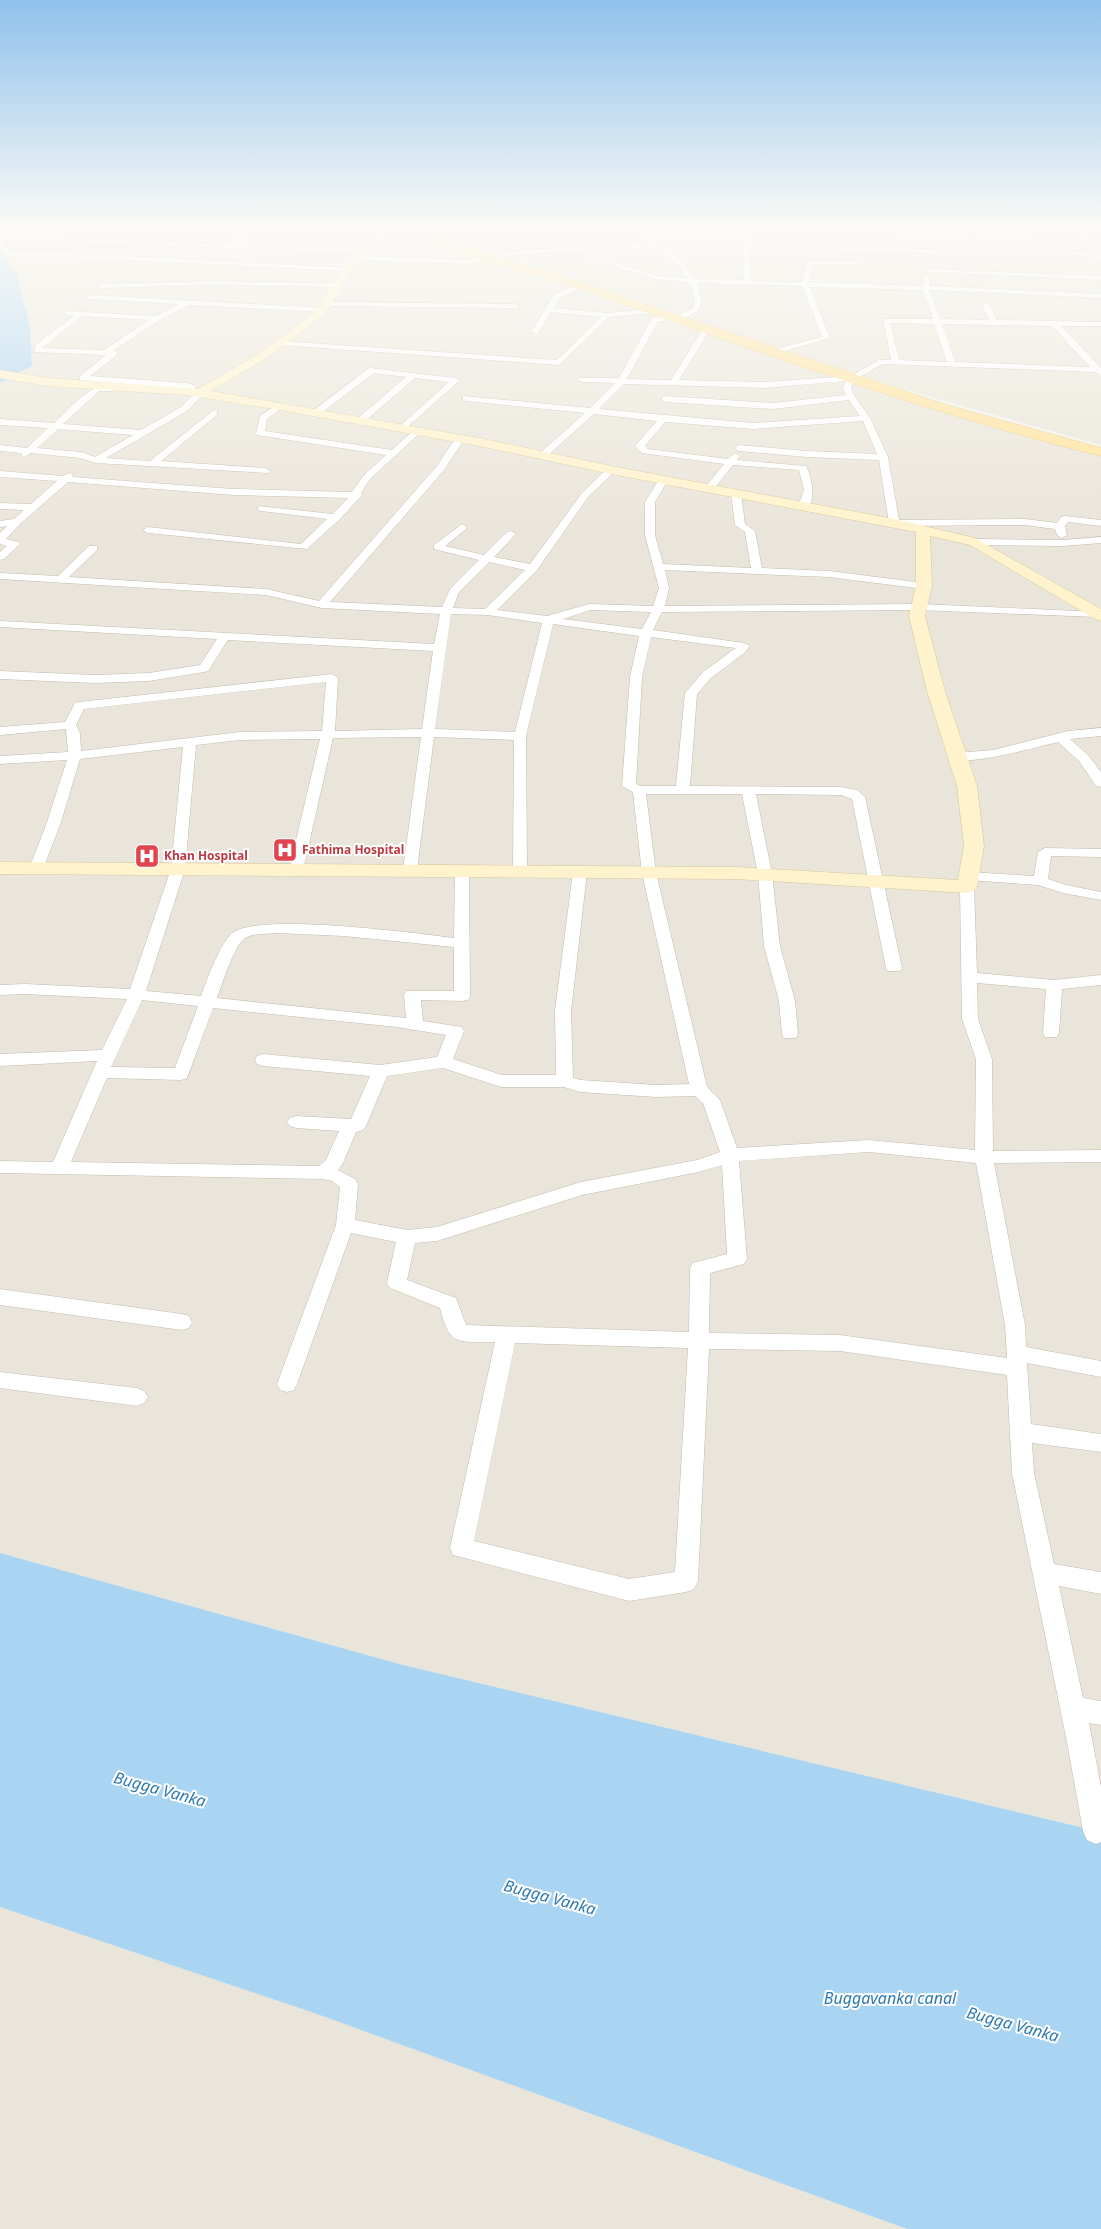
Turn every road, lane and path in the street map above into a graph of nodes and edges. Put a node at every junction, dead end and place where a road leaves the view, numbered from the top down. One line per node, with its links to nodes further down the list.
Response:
1 (57, 329): 16 (street)
2 (140, 329): 16 (street)
3 (297, 329): 14 (street)
4 (537, 329): 13 (street)
5 (593, 329): 14 (street)
6 (649, 329): 24 (street)
7 (713, 329): 15 (main road)
8 (823, 329): 15 (street)
9 (888, 329): 17 (street)
10 (939, 329): 18 (street)
11 (1059, 329): 19 (street)
12 (706, 330): 22 (main road); 25 (street)
13 (535, 332)
14 (280, 343): 27 (street)
15 (782, 350): 22 (main road)
16 (107, 351): 27 (street)
17 (895, 362): 18 (street); 22 (street)
18 (952, 365): 19 (street)
19 (1100, 371)
20 (0, 374): 27 (street)
21 (414, 374): 34 (street); 37 (street); 41 (street)
22 (856, 377): 26 (street); 28 (street); 46 (main road); 48 (main road)
23 (582, 380): 24 (street)
24 (622, 381): 25 (street); 33 (street)
25 (674, 382): 26 (street)
26 (765, 385): 40 (street)
27 (197, 392): 31 (street); 32 (street); 39 (street)
28 (851, 397): 35 (street); 40 (street)
29 (466, 398): 33 (street)
30 (665, 399): 40 (street)
31 (280, 406): 34 (street); 49 (street)
32 (184, 409): 43 (street); 53 (street)
33 (594, 410): 36 (street); 50 (street)
34 (317, 412): 37 (street)
35 (866, 418): 40 (street); 51 (street)
36 (662, 419): 40 (street); 52 (street)
37 (361, 420): 41 (street)
38 (0, 422): 39 (street)
39 (58, 425): 43 (street); 47 (street)
40 (751, 426): 51 (street); 52 (street)
41 (404, 428): 42 (street)
42 (419, 430): 44 (street); 49 (street)
43 (145, 433): 54 (street)
44 (460, 438): 50 (street); 90 (street)
45 (0, 448): 47 (street)
46 (1101, 448)
47 (29, 450): 54 (street); 57 (street)
48 (1101, 452)
49 (394, 453): 62 (street)
50 (543, 455): 55 (street)
51 (883, 457): 69 (street)
52 (731, 462): 60 (street); 64 (street)
53 (153, 464): 54 (street); 56 (street)
54 (88, 465): 58 (street)
55 (611, 470): 59 (street); 84 (street)
56 (265, 471)
57 (2, 474): 58 (street)
58 (64, 480): 62 (street); 65 (street)
59 (663, 480): 60 (street); 85 (street)
60 (709, 489): 61 (street)
61 (736, 494): 64 (street); 86 (street)
62 (357, 495): 67 (street)
63 (0, 506): 65 (street)
64 (804, 506): 69 (street)
65 (32, 507): 68 (street)
66 (261, 508): 67 (street)
67 (336, 517): 74 (street)
68 (17, 521): 71 (street); 77 (street)
69 (894, 523): 72 (street); 75 (street)
70 (1101, 523): 72 (street)
71 (0, 524)
72 (1060, 526): 80 (street)
73 (462, 527): 83 (street)
74 (148, 530)
75 (923, 530): 79 (street); 89 (street)
76 (511, 534): 83 (street)
77 (0, 540): 82 (street)
78 (1101, 540): 80 (street)
79 (975, 542): 80 (street); 95 (street)
80 (1063, 543)
81 (93, 548): 88 (street)
82 (0, 557)
83 (486, 558): 84 (street); 93 (street)
84 (533, 568): 94 (street)
85 (660, 568): 86 (street); 92 (street)
86 (757, 571): 89 (street)
87 (0, 576): 88 (street)
88 (61, 580): 90 (street)
89 (924, 586): 91 (street)
90 (322, 604): 93 (street)
91 (918, 607): 92 (street); 95 (street); 111 (street)
92 (658, 609): 96 (street); 98 (street)
93 (446, 611): 94 (street); 100 (street)
94 (488, 612): 96 (street)
95 (1099, 615)
96 (550, 619): 98 (street); 107 (street)
97 (0, 624): 99 (street)
98 (646, 632): 114 (street); 115 (street)
99 (224, 637): 100 (street); 101 (street)
100 (439, 648): 106 (street)
101 (0, 675)
102 (70, 725): 103 (street); 105 (street); 110 (street)
103 (0, 731)
104 (1101, 732): 108 (street)
105 (328, 733): 106 (street); 109 (street); 121 (street)
106 (427, 733): 107 (street); 122 (street)
107 (520, 736): 124 (street)
108 (1061, 738): 111 (street); 113 (street)
109 (190, 744): 110 (street); 120 (street)
110 (75, 756): 112 (street); 119 (street)
111 (957, 757): 130 (street)
112 (0, 760)
113 (1101, 783)
114 (682, 788): 115 (street); 116 (street)
115 (639, 790): 126 (street)
116 (748, 790): 127 (street); 128 (street)
117 (1101, 853): 129 (street)
118 (0, 868): 119 (street)
119 (36, 869): 120 (street)
120 (178, 869): 121 (street); 138 (street)
121 (296, 870): 122 (street)
122 (410, 870): 123 (street)
123 (462, 871): 124 (street); 132 (street)
124 (520, 871): 125 (street)
125 (580, 872): 126 (street); 150 (street)
126 (650, 872): 127 (street); 151 (street)
127 (765, 874): 128 (street); 143 (street)
128 (875, 881): 130 (street); 133 (street)
129 (1040, 881): 130 (street); 131 (street)
130 (968, 882): 134 (street)
131 (1101, 896)
132 (461, 943): 139 (street); 141 (street)
133 (894, 968)
134 (968, 977): 136 (street); 155 (street)
135 (1101, 980): 136 (street)
136 (1054, 984): 142 (street)
137 (4, 991): 138 (street); 140 (street)
138 (136, 996): 139 (street); 144 (street)
139 (206, 1001): 141 (street); 149 (street)
140 (0, 1006)
141 (415, 1025): 147 (street)
142 (1050, 1033)
143 (790, 1034)
144 (108, 1054): 145 (street); 149 (street)
145 (0, 1060)
146 (263, 1060): 148 (street)
147 (444, 1062): 148 (street); 150 (street)
148 (380, 1071): 153 (street)
149 (100, 1072): 158 (street)
150 (565, 1081): 151 (street)
151 (699, 1090): 154 (street)
152 (296, 1122): 153 (street)
153 (350, 1125): 159 (street)
154 (730, 1155): 155 (street); 161 (street); 165 (street)
155 (984, 1156): 156 (street); 166 (street)
156 (1101, 1156)
157 (0, 1167): 158 (street)
158 (59, 1168): 159 (street)
159 (323, 1173): 160 (street)
160 (345, 1225): 161 (street); 169 (street)
161 (407, 1237): 164 (street)
162 (0, 1297): 163 (street)
163 (182, 1322)
164 (507, 1334): 165 (street); 165 (street)
165 (699, 1340): 166 (street)
166 (1017, 1360): 167 (street); 171 (street)
167 (1101, 1369)
168 (0, 1380): 170 (street)
169 (287, 1384)
170 (137, 1397)
171 (1020, 1432): 172 (street); 173 (street)
172 (1101, 1443)
173 (1044, 1573): 174 (street); 175 (street)
174 (1101, 1583)
175 (1073, 1709): 176 (street); 177 (street)
176 (1101, 1713)
177 (1096, 1831)

